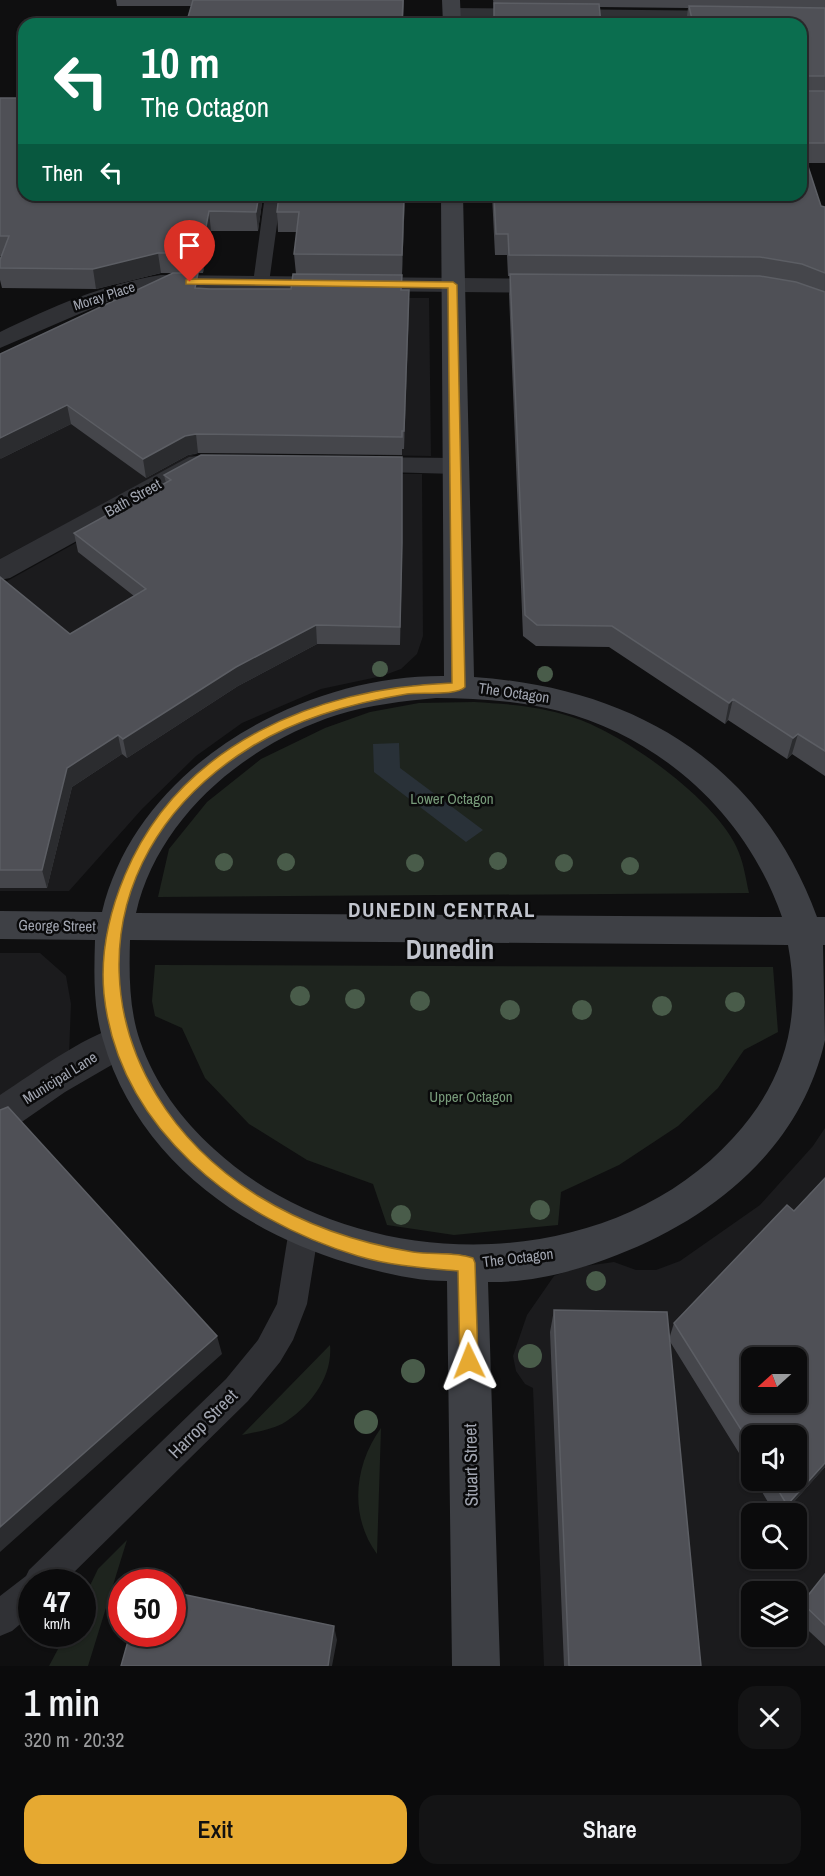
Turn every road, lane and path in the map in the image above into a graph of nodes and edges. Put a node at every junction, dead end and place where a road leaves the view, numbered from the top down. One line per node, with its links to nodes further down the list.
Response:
1 (452, 13): 2 (street)
2 (745, 17)
3 (272, 201): 5 (lane)
4 (452, 201): 6 (main road)
5 (261, 283): 6 (street, Moray Place); 8 (street, Moray Place)
6 (453, 285): 7 (street, Moray Place); 11 (main road)
7 (572, 286)
8 (0, 341)
9 (228, 463): 12 (street, Bath Street)
10 (336, 465): 11 (street)
11 (456, 466): 13 (main road)
12 (0, 571)
13 (459, 687): 15 (main road, The Octagon); 16 (main road, The Octagon)
14 (0, 925): 15 (main road, George Street)
15 (114, 928): 16 (main road); 17 (main road, The Octagon)
16 (817, 931): 20 (main road, The Octagon)
17 (121, 1041): 18 (street, Municipal Lane); 19 (main road, The Octagon)
18 (0, 1116)
19 (304, 1229): 20 (main road, The Octagon); 21 (lane, Harrop Street)
20 (467, 1263): 24 (main road, Stuart Street)
21 (53, 1569)
22 (18, 1603): 23 (lane)
23 (0, 1619)
24 (476, 1666)

